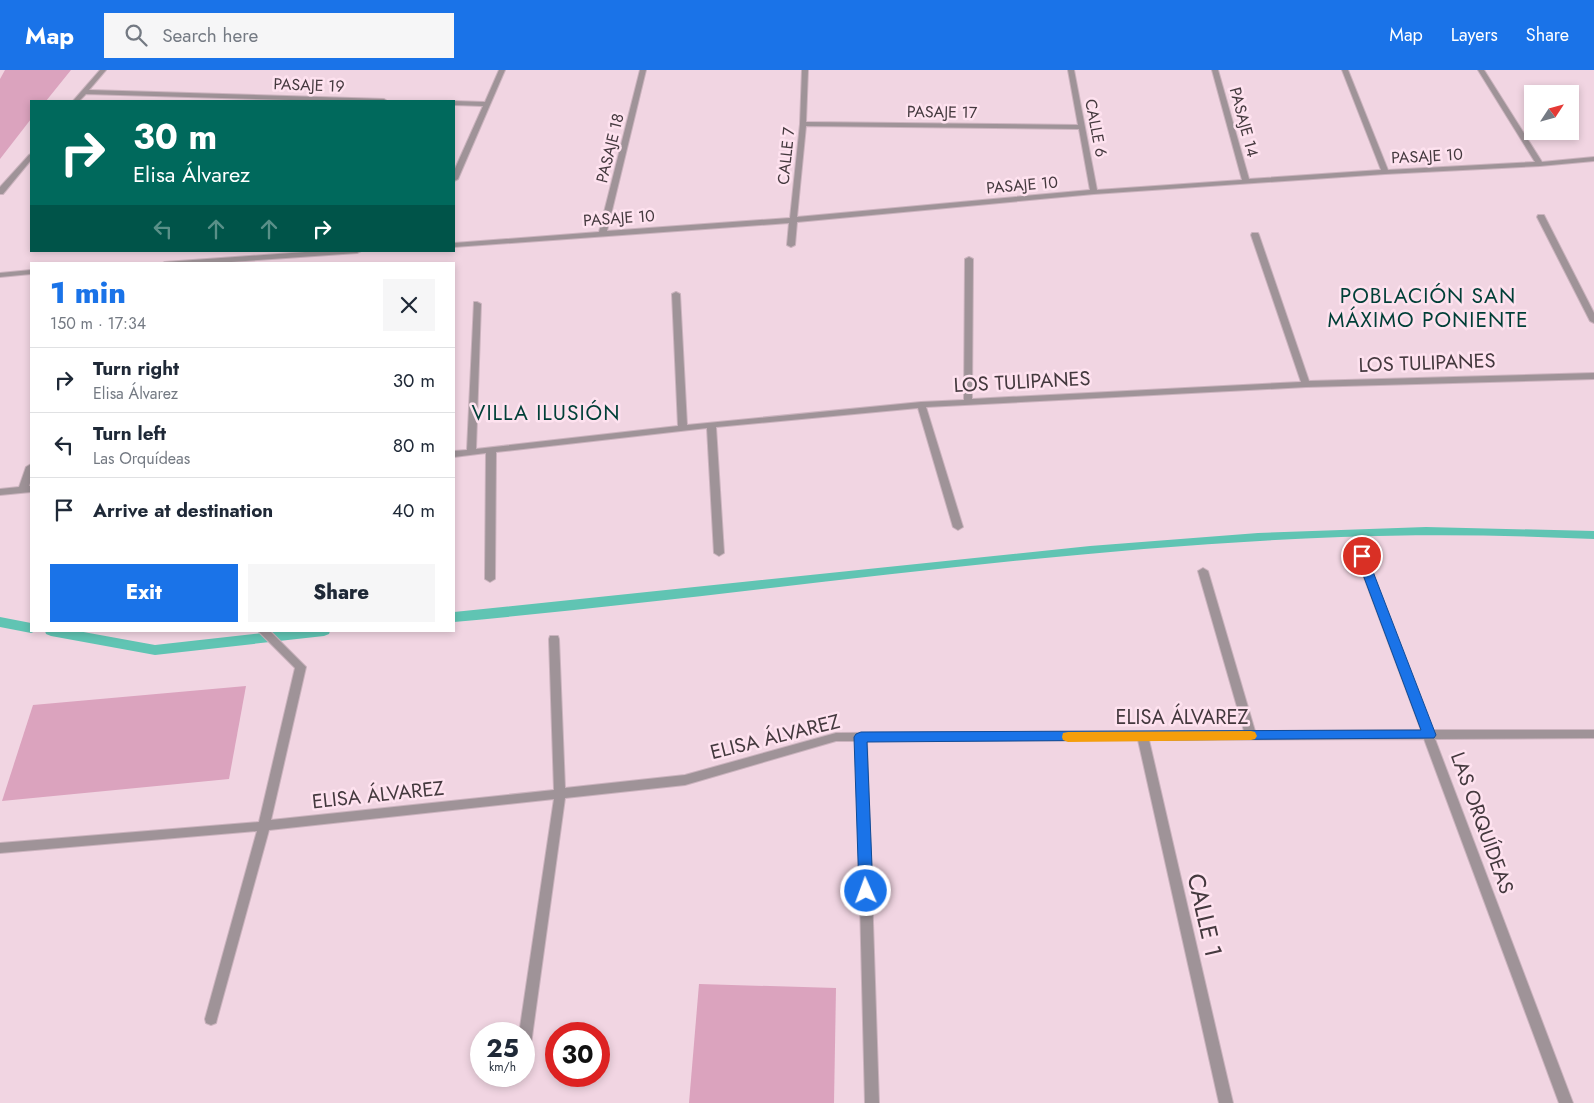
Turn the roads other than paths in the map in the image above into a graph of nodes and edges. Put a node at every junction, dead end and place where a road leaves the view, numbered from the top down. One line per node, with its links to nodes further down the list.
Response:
1 (103, 70): 9 (street)
2 (502, 70): 13 (street)
3 (643, 70): 26 (street, PASAJE 18)
4 (805, 70): 14 (street, CALLE 7)
5 (1072, 70): 15 (street, CALLE 6)
6 (1215, 70): 21 (street, PASAJE 14)
7 (1345, 70): 19 (street)
8 (1481, 70): 18 (street)
9 (83, 92): 10 (street); 11 (street, PASAJE 19)
10 (77, 100)
11 (351, 100)
12 (455, 103): 13 (street)
13 (485, 104): 20 (street)
14 (803, 124): 15 (street, PASAJE 17); 25 (street, CALLE 7)
15 (1081, 127): 23 (street, CALLE 6)
16 (30, 159): 22 (street)
17 (1594, 159): 18 (street, PASAJE 10)
18 (1540, 164): 19 (street, PASAJE 10)
19 (1384, 172): 21 (street, PASAJE 10)
20 (455, 174)
21 (1246, 181): 23 (street, PASAJE 10)
22 (0, 192)
23 (1094, 192): 25 (street, PASAJE 10)
24 (1541, 217): 37 (street)
25 (793, 220): 26 (street, PASAJE 10); 29 (street, CALLE 7)
26 (604, 233): 28 (street, PASAJE 10)
27 (1255, 235): 39 (street)
28 (455, 245)
29 (791, 245)
30 (342, 252): 32 (street)
31 (969, 259): 40 (street)
32 (195, 262)
33 (30, 272): 34 (street)
34 (0, 274)
35 (676, 294): 43 (street)
36 (477, 304): 45 (street)
37 (1594, 321)
38 (1594, 376): 39 (street, LOS TULIPANES)
39 (1306, 384): 40 (street, LOS TULIPANES)
40 (968, 403): 41 (street, LOS TULIPANES)
41 (921, 405): 42 (street, LOS TULIPANES); 50 (street)
42 (711, 425): 43 (street, LOS TULIPANES); 51 (street)
43 (683, 428): 44 (street, LOS TULIPANES)
44 (491, 450): 45 (street, LOS TULIPANES); 54 (street)
45 (471, 453): 46 (street, LOS TULIPANES)
46 (455, 454)
47 (30, 473): 48 (street)
48 (27, 490): 49 (street)
49 (0, 492)
50 (958, 527)
51 (719, 553)
52 (1362, 556): 58 (street, LAS ORQUÍDEAS)
53 (1203, 571): 59 (street)
54 (490, 579)
55 (264, 632): 63 (street)
56 (554, 639): 62 (street)
57 (1594, 734): 58 (street, ELISA ÁLVAREZ)
58 (1429, 735): 59 (street, ELISA ÁLVAREZ); 69 (street, LAS ORQUÍDEAS)
59 (1251, 736): 61 (street, ELISA ÁLVAREZ)
60 (861, 737): 61 (street, ELISA ÁLVAREZ); 62 (street, ELISA ÁLVAREZ); 67 (street)
61 (1143, 737): 68 (street, CALLE 1)
62 (560, 794): 63 (street, ELISA ÁLVAREZ); 66 (street)
63 (264, 826): 64 (street, ELISA ÁLVAREZ); 65 (street)
64 (0, 848)
65 (211, 1019)
66 (527, 1022)
67 (872, 1103)
68 (1226, 1103)
69 (1566, 1103)

